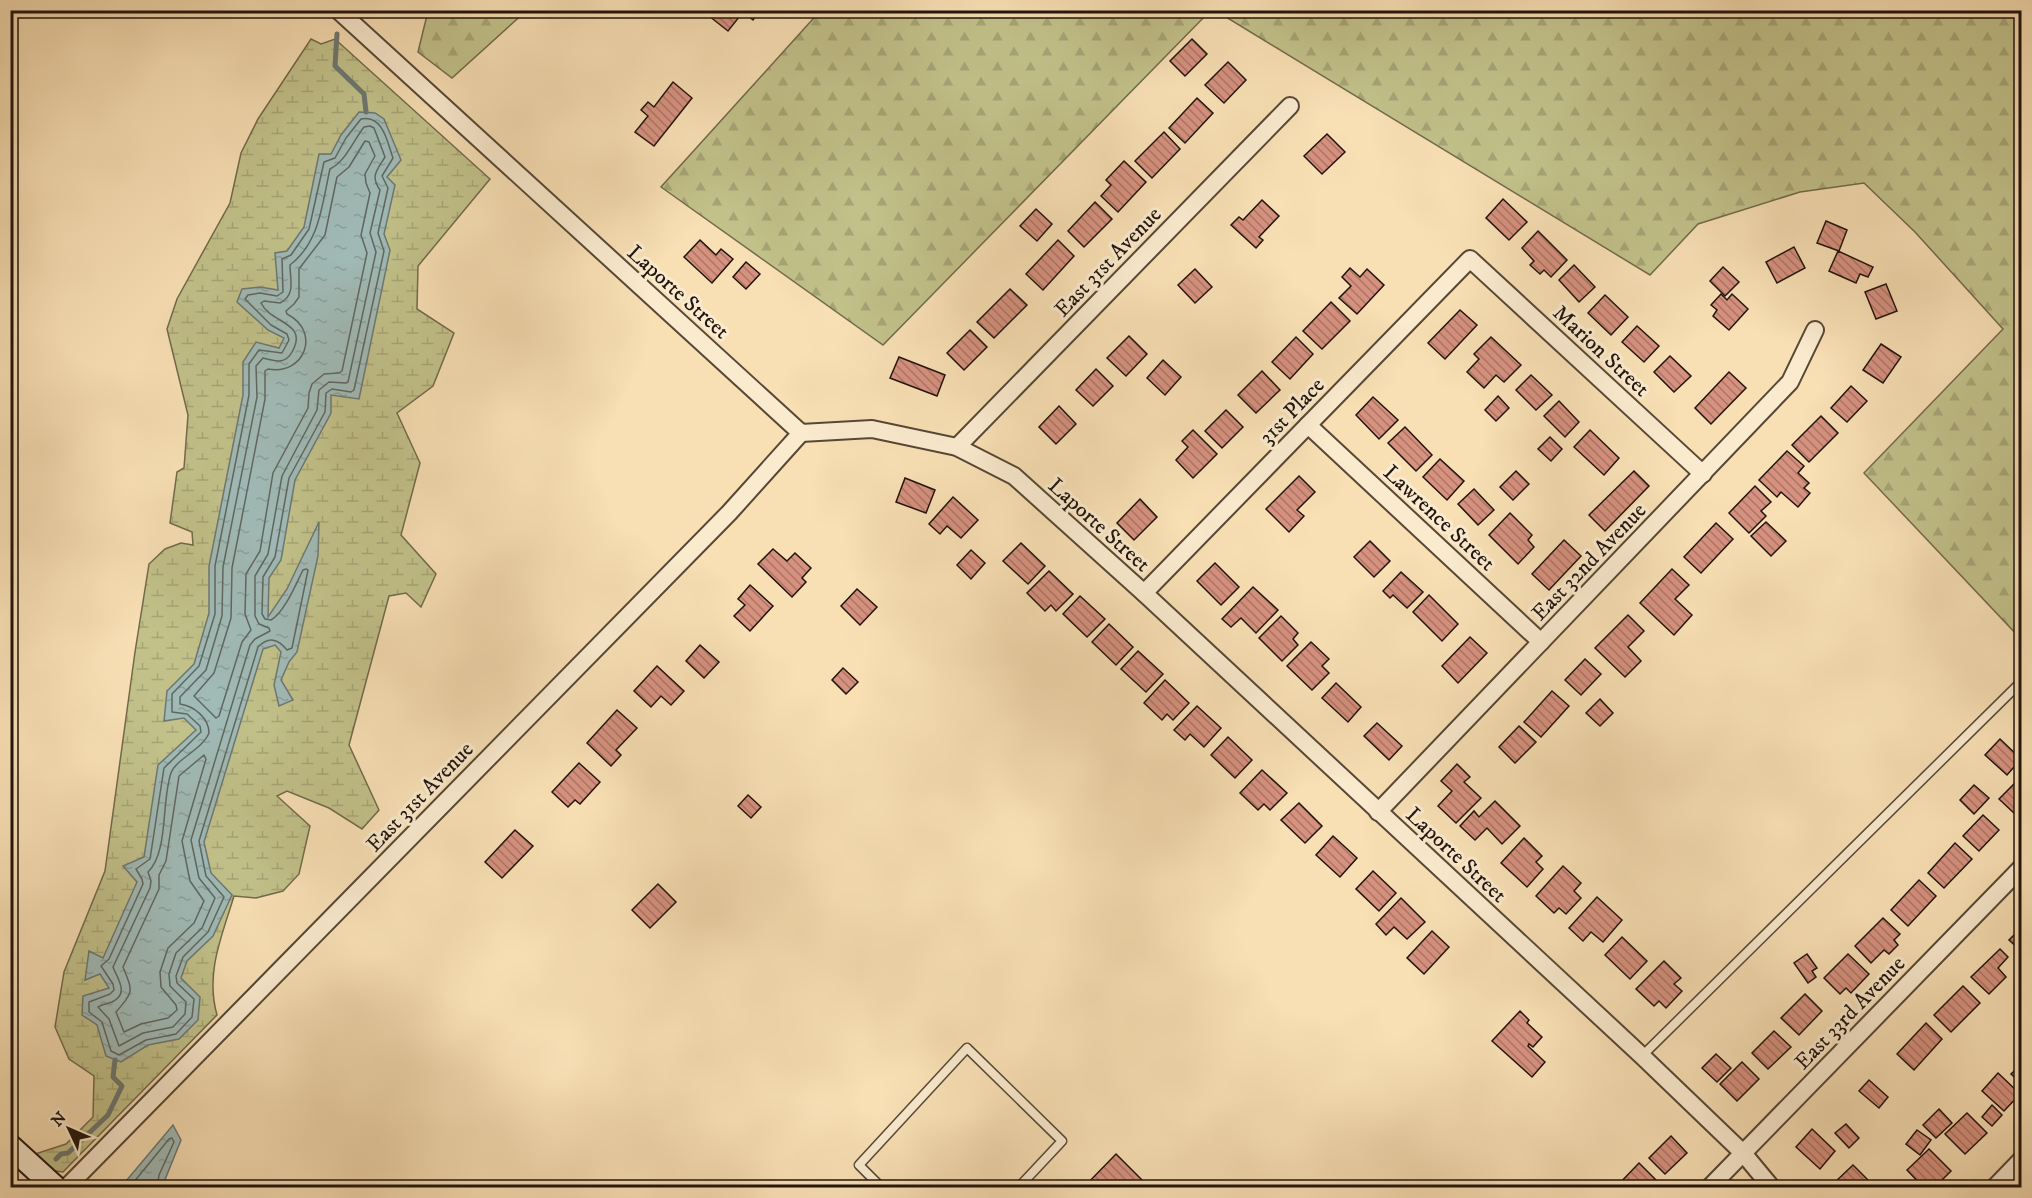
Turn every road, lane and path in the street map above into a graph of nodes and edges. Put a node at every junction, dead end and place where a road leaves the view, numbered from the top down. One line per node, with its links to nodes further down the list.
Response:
1 (338, 10): 6 (street, Laporte Street)
2 (1290, 106): 7 (street, East 31st Avenue)
3 (1470, 259): 5 (street, 31st Place); 8 (street, Marion Street)
4 (1815, 330): 8 (street, East 32nd Avenue)
5 (1308, 425): 9 (street, 31st Place); 10 (street, Lawrence Street)
6 (801, 433): 7 (street, Laporte Street); 19 (street, East 31st Avenue)
7 (957, 447): 9 (street, Laporte Street)
8 (1703, 474): 10 (street, East 32nd Avenue)
9 (1144, 593): 12 (street, Laporte Street)
10 (1541, 642): 12 (street, East 32nd Avenue)
11 (2022, 681): 14 (lane)
12 (1378, 812): 14 (street, Laporte Street)
13 (2022, 867): 16 (street, East 33rd Avenue)
14 (1642, 1056): 16 (street, Laporte Street)
15 (10, 1146): 18 (street)
16 (1743, 1153): 22 (street, East 33rd Avenue); 23 (street, Laporte Street)
17 (2022, 1159): 24 (street)
18 (56, 1188)
19 (66, 1188)
20 (882, 1188): 21 (lane)
21 (1018, 1188)
22 (1709, 1188)
23 (1772, 1188)
24 (1994, 1188)

